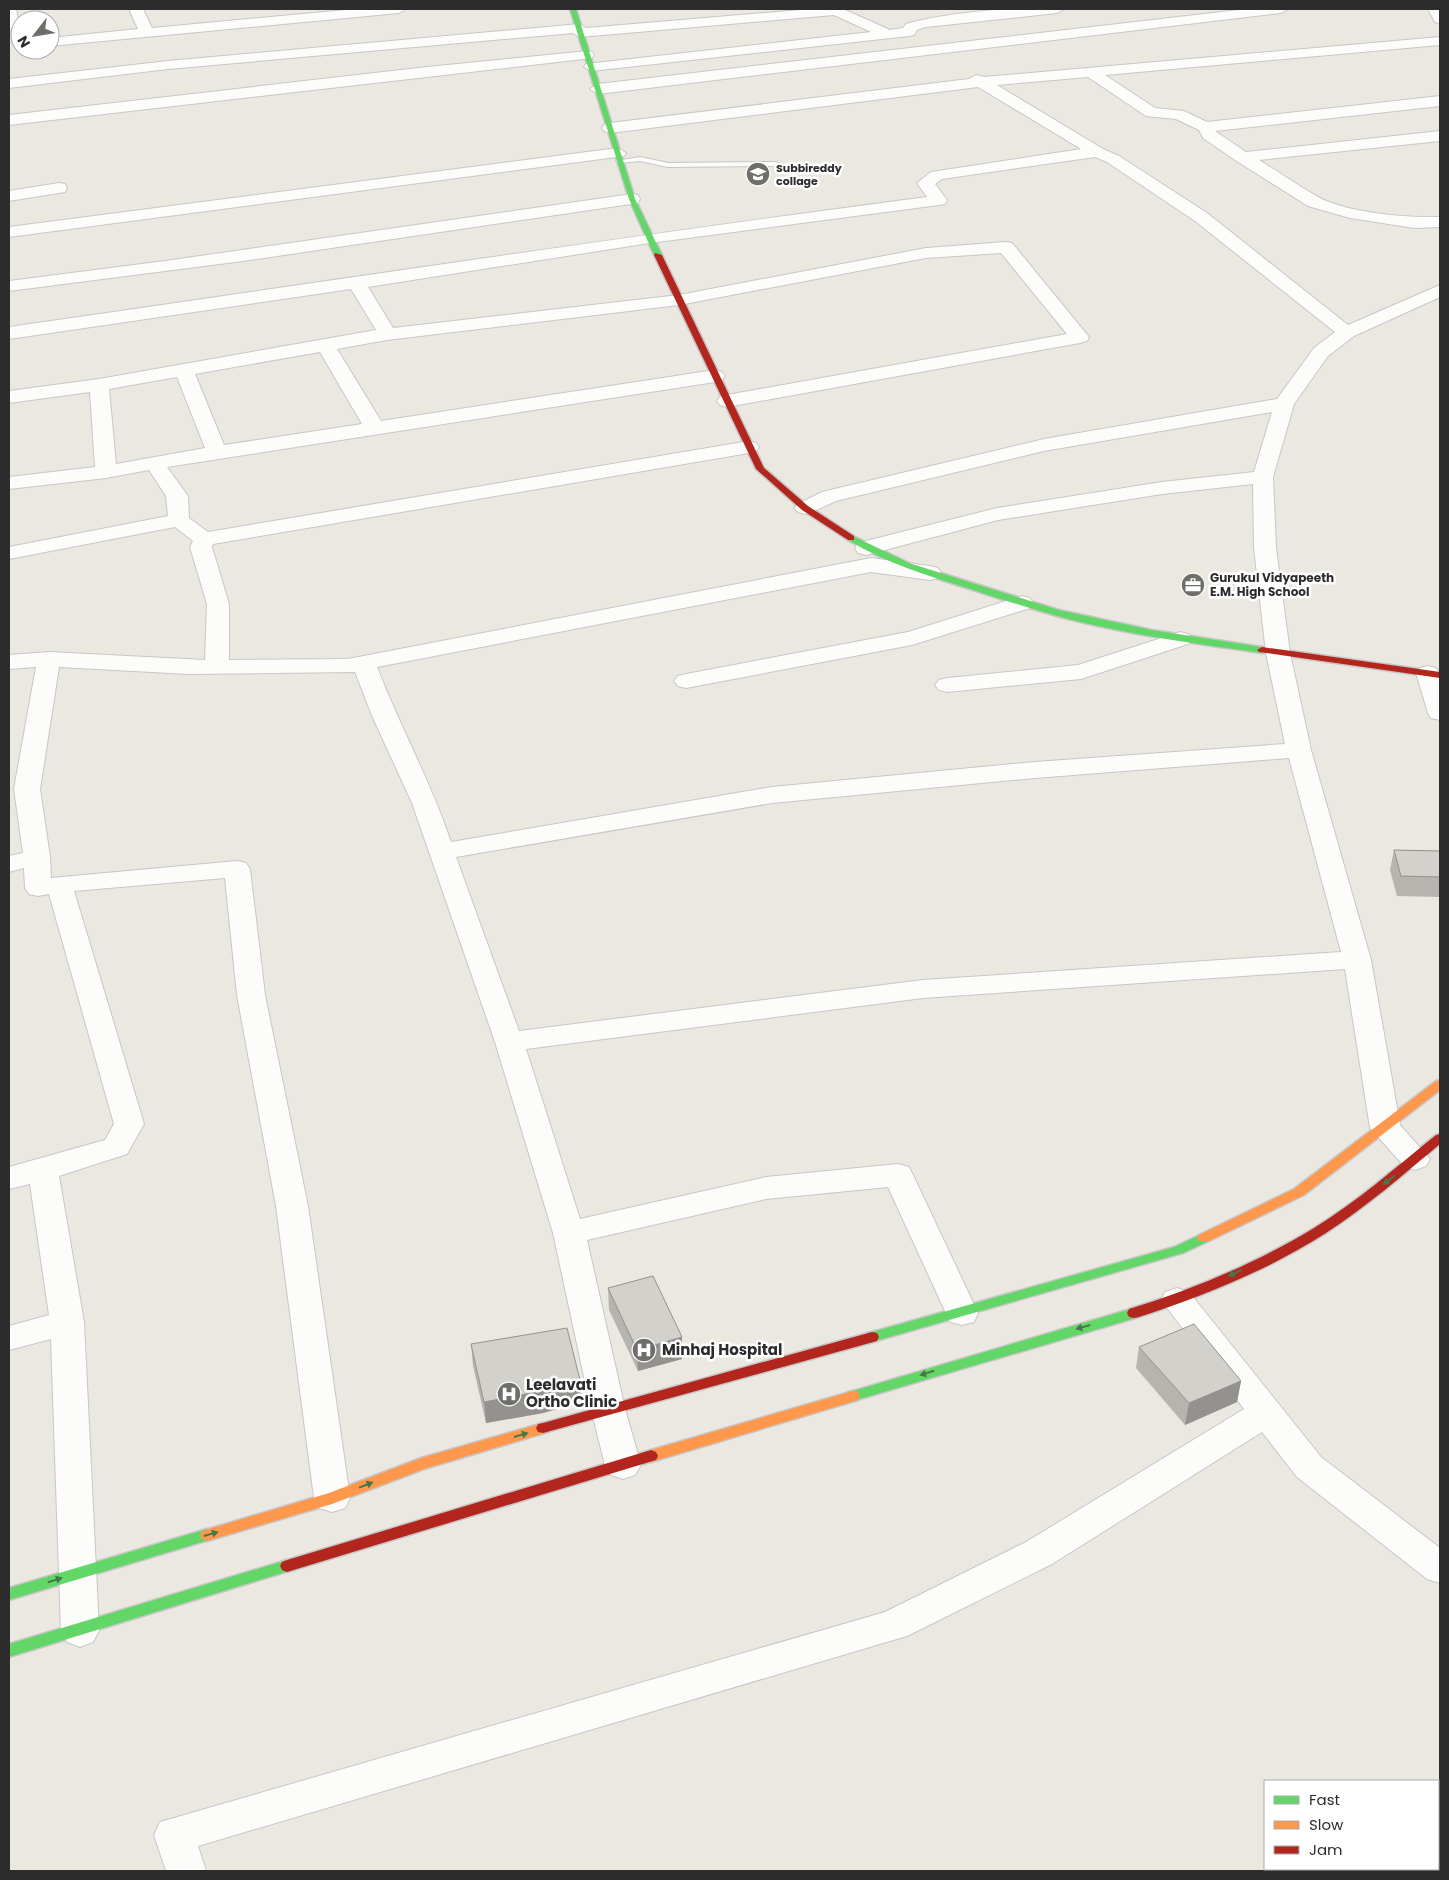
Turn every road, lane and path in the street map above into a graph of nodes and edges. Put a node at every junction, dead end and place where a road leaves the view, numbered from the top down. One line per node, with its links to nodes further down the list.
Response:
1 (9, 9): 12 (street)
2 (136, 9): 15 (street)
3 (256, 9): 11 (street)
4 (399, 9): 11 (street)
5 (573, 9): 13 (main road)
6 (1057, 9): 14 (street)
7 (1281, 9): 19 (street)
8 (1435, 9): 10 (street)
9 (836, 10): 13 (street); 16 (street)
10 (1440, 19)
11 (263, 22): 15 (street)
12 (10, 26)
13 (580, 31): 20 (main road); 23 (street)
14 (909, 32): 16 (street); 19 (street)
15 (147, 34): 17 (street)
16 (889, 34): 20 (street)
17 (60, 41)
18 (1440, 41): 21 (street)
19 (934, 49): 22 (street); 24 (street)
20 (589, 61): 24 (main road); 26 (street)
21 (1089, 71): 22 (street); 27 (street)
22 (980, 82): 28 (street); 30 (street)
23 (9, 84)
24 (598, 89): 28 (main road)
25 (1440, 100): 27 (street)
26 (9, 120)
27 (1205, 127): 32 (street)
28 (610, 128): 31 (main road)
29 (1440, 136): 32 (street)
30 (1097, 152): 39 (street); 44 (street)
31 (619, 157): 33 (lane); 36 (main road); 38 (street)
32 (1241, 157): 37 (street)
33 (790, 167)
34 (59, 188): 35 (street)
35 (9, 196)
36 (632, 198): 39 (main road); 41 (street)
37 (1440, 222)
38 (9, 232)
39 (650, 238): 40 (street); 43 (main road)
40 (356, 282): 45 (street); 46 (street)
41 (9, 286)
42 (1440, 290): 44 (street)
43 (679, 300): 46 (street); 49 (main road); 52 (street)
44 (1347, 332): 53 (street)
45 (9, 333)
46 (387, 334): 47 (street)
47 (325, 345): 48 (street); 54 (street)
48 (184, 370): 50 (street); 56 (street)
49 (715, 376): 52 (main road); 54 (street)
50 (99, 385): 51 (street); 58 (street)
51 (9, 397)
52 (727, 401): 55 (main road)
53 (1284, 404): 59 (street); 61 (street)
54 (375, 428): 56 (street)
55 (749, 447): 61 (main road); 63 (street)
56 (216, 452): 57 (street)
57 (155, 464): 58 (street); 62 (street)
58 (106, 472): 60 (street)
59 (1263, 477): 64 (street); 69 (street)
60 (9, 483)
61 (805, 508): 64 (main road)
62 (179, 520): 63 (street); 65 (street)
63 (204, 539): 73 (street)
64 (866, 548): 66 (main road)
65 (9, 552)
66 (930, 573): 67 (main road); 72 (street)
67 (1022, 602): 68 (main road); 75 (street)
68 (1180, 639): 69 (main road); 76 (street)
69 (1278, 653): 74 (main road); 78 (street)
70 (49, 659): 71 (street); 73 (street); 80 (street)
71 (9, 662)
72 (364, 663): 73 (street); 79 (street)
73 (217, 667)
74 (1434, 674): 77 (street)
75 (686, 681)
76 (947, 685)
77 (1440, 713)
78 (1299, 750): 79 (street); 82 (street)
79 (441, 852): 83 (street)
80 (23, 861): 81 (street)
81 (59, 884): 88 (street); 98 (street)
82 (1357, 960): 83 (street); 85 (street)
83 (510, 1042): 90 (street)
84 (1440, 1084): 85 (main road)
85 (1385, 1128): 87 (street); 92 (main road)
86 (1440, 1138): 87 (main road)
87 (1415, 1159): 91 (main road, one-way to 91)
88 (43, 1170): 89 (street); 93 (street)
89 (9, 1178)
90 (569, 1233): 92 (street); 95 (street)
91 (1177, 1300): 96 (street); 97 (main road, one-way to 97)
92 (962, 1313): 95 (main road)
93 (67, 1322): 94 (street); 100 (street)
94 (9, 1338)
95 (608, 1409): 97 (street); 98 (main road, one-way to 95)
96 (1266, 1412): 99 (street); 104 (street)
97 (623, 1465): 102 (main road)
98 (332, 1498): 100 (main road, one-way to 98)
99 (1440, 1568)
100 (78, 1573): 101 (main road, one-way to 100); 102 (street)
101 (9, 1594)
102 (80, 1631): 103 (main road)
103 (9, 1651)
104 (186, 1871)

